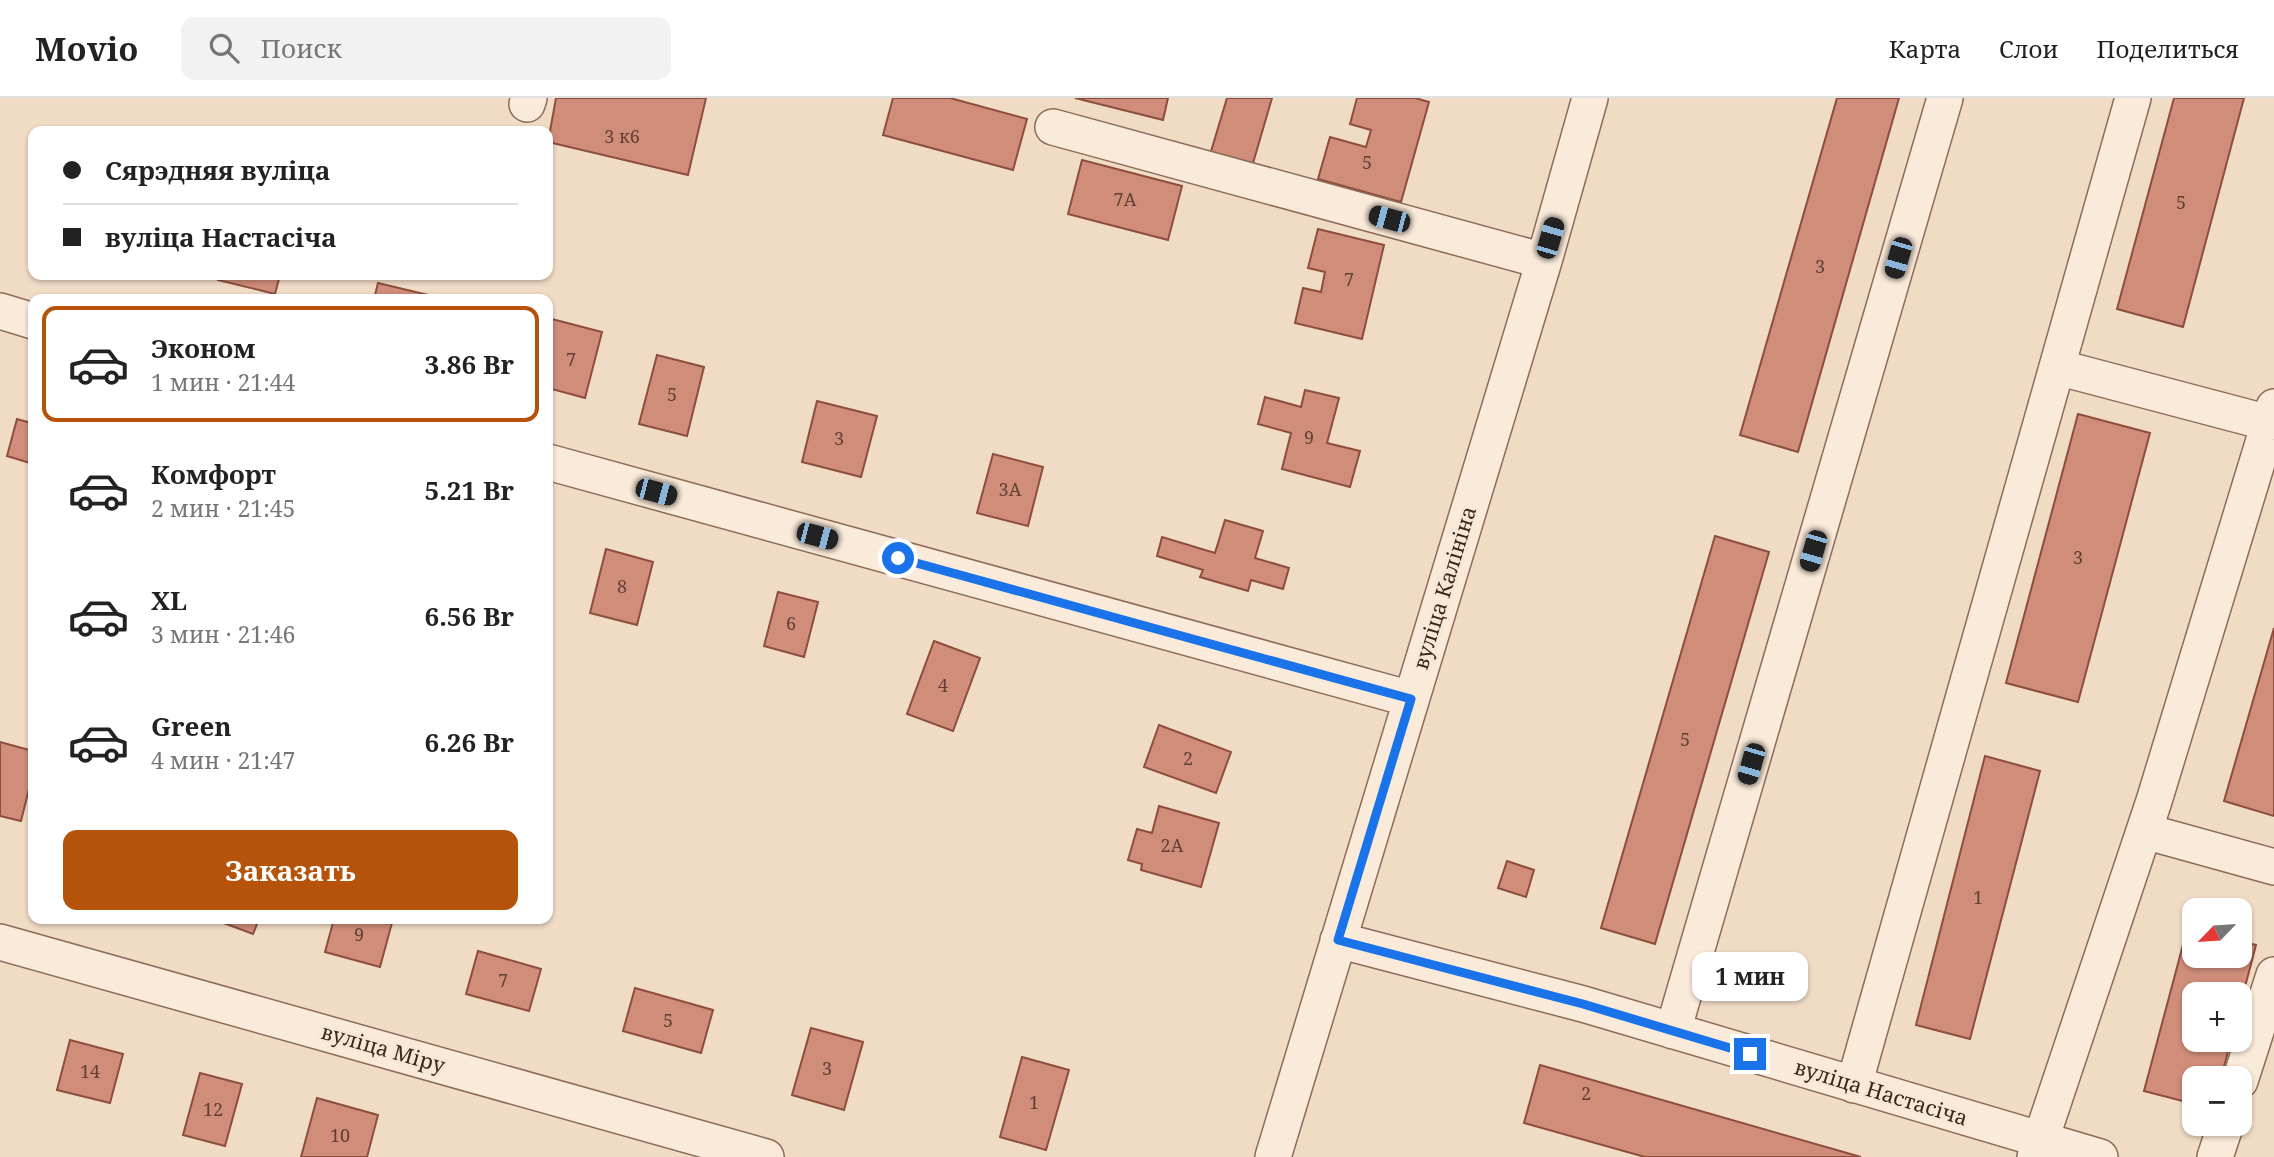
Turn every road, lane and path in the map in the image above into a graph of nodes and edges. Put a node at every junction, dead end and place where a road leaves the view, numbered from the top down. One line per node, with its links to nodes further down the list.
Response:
1 (1590, 98): 5 (street, вуліца Калініна)
2 (1945, 98): 17 (street)
3 (2133, 98): 8 (street)
4 (1053, 127): 5 (street)
5 (1544, 261): 11 (street, вуліца Калініна)
6 (0, 312): 7 (street)
7 (28, 320)
8 (2057, 367): 9 (street); 19 (street)
9 (2272, 415): 12 (street)
10 (553, 463): 11 (street)
11 (1411, 699): 14 (street, вуліца Калініна)
12 (2144, 831): 13 (street); 21 (street)
13 (2274, 867)
14 (1338, 940): 17 (street, вуліца Настасіча); 23 (street, вуліца Калініна)
15 (0, 942): 22 (street, вуліца Міру)
16 (2274, 975): 18 (street)
17 (1673, 1031): 19 (street, вуліца Настасіча)
18 (2245, 1066)
19 (1854, 1085): 21 (street, вуліца Настасіча)
20 (2222, 1136): 25 (street)
21 (2038, 1149): 24 (street, вуліца Настасіча)
22 (766, 1157)
23 (1273, 1157)
24 (2100, 1157)
25 (2216, 1157)

